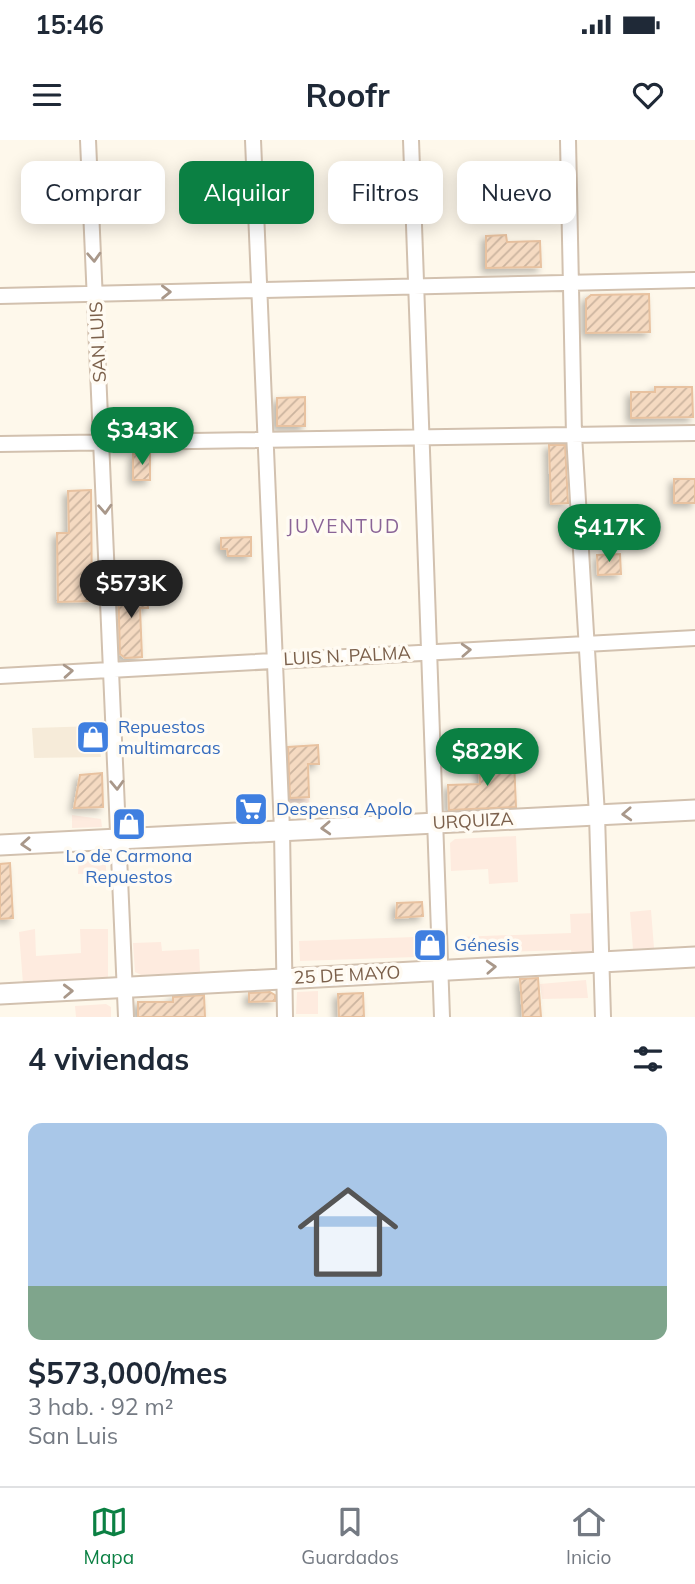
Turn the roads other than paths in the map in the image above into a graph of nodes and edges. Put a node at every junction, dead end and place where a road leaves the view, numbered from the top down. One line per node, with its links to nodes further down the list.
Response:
1 (88, 140): 9 (street, SAN LUIS, one-way to 9)
2 (253, 140): 8 (street)
3 (411, 140): 7 (street)
4 (568, 140): 6 (street)
5 (695, 280): 6 (street)
6 (573, 283): 7 (street); 12 (street)
7 (416, 286): 8 (street); 13 (street)
8 (259, 290): 9 (street, one-way to 8); 14 (street)
9 (95, 294): 10 (street); 15 (street, SAN LUIS)
10 (0, 296)
11 (695, 433): 12 (street)
12 (574, 435): 13 (street); 18 (street)
13 (422, 437): 14 (street); 19 (street)
14 (265, 439): 15 (street); 20 (street)
15 (102, 442): 16 (street); 21 (street, SAN LUIS, one-way to 21)
16 (0, 444)
17 (695, 638): 18 (street, LUIS N. PALMA)
18 (585, 644): 19 (street, LUIS N. PALMA, one-way to 18); 24 (street)
19 (429, 652): 20 (street, LUIS N. PALMA); 25 (street)
20 (273, 660): 21 (street, LUIS N. PALMA); 26 (street)
21 (113, 668): 22 (street, LUIS N. PALMA, one-way to 21); 27 (street, SAN LUIS, one-way to 27)
22 (0, 676)
23 (695, 810): 24 (street, URQUIZA, one-way to 24)
24 (597, 815): 25 (street, URQUIZA); 30 (street)
25 (435, 823): 26 (street, URQUIZA, one-way to 26); 31 (street)
26 (282, 830): 27 (street, URQUIZA); 32 (street)
27 (119, 838): 28 (street, URQUIZA, one-way to 28); 33 (street, SAN LUIS)
28 (0, 845)
29 (695, 957): 30 (street, 25 DE MAYO)
30 (601, 961): 31 (street, 25 DE MAYO, one-way to 30); 38 (street)
31 (440, 970): 32 (street, 25 DE MAYO); 37 (street)
32 (284, 978): 33 (street, 25 DE MAYO); 36 (street)
33 (124, 989): 34 (street, 25 DE MAYO, one-way to 33); 35 (street, SAN LUIS)
34 (0, 994)
35 (126, 1017)
36 (285, 1017)
37 (442, 1017)
38 (603, 1017)

